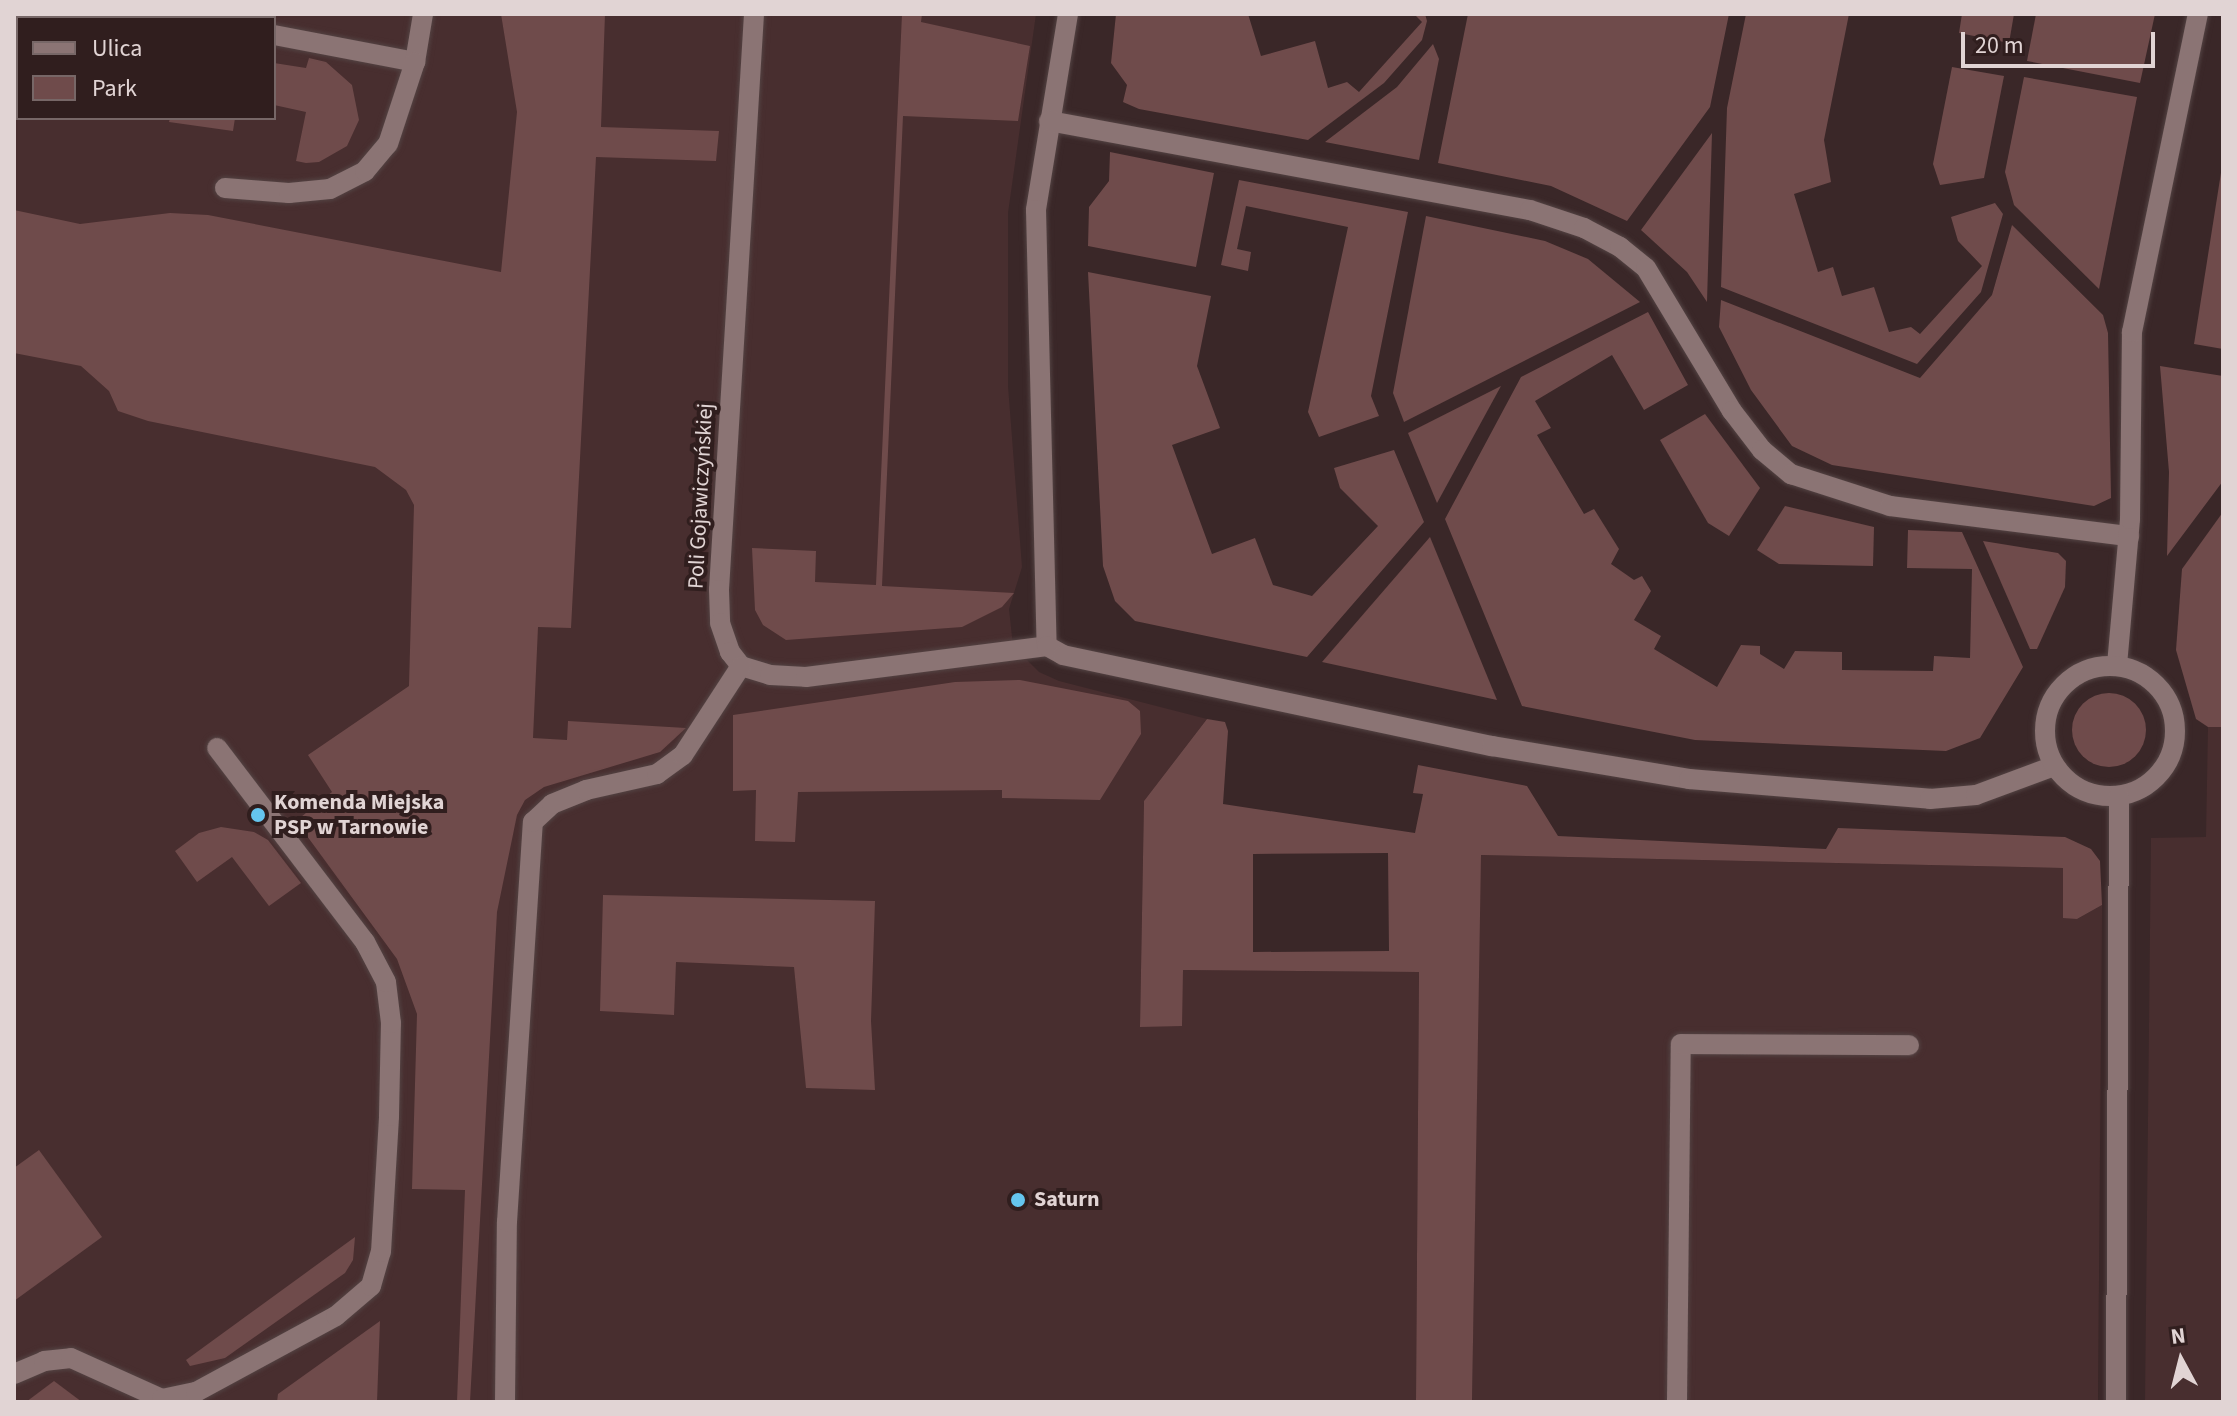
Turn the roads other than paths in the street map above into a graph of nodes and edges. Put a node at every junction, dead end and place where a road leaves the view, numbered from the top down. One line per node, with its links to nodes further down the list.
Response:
1 (423, 14): 6 (street)
2 (754, 14): 12 (street, Poli Gojawiczyńskiej)
3 (1068, 14): 7 (street)
4 (2198, 14): 9 (street)
5 (276, 35): 6 (street)
6 (415, 62): 8 (street)
7 (1049, 121): 9 (street); 10 (street)
8 (225, 188)
9 (2129, 536): 11 (street)
10 (1047, 646): 12 (street); 14 (street)
11 (2117, 665): 14 (street); 15 (street)
12 (741, 666): 18 (street)
13 (217, 748): 17 (street)
14 (2054, 766): 15 (street)
15 (2119, 796): 20 (street)
16 (1909, 1045): 19 (street)
17 (14, 1374)
18 (505, 1402)
19 (1677, 1402)
20 (2116, 1402)

